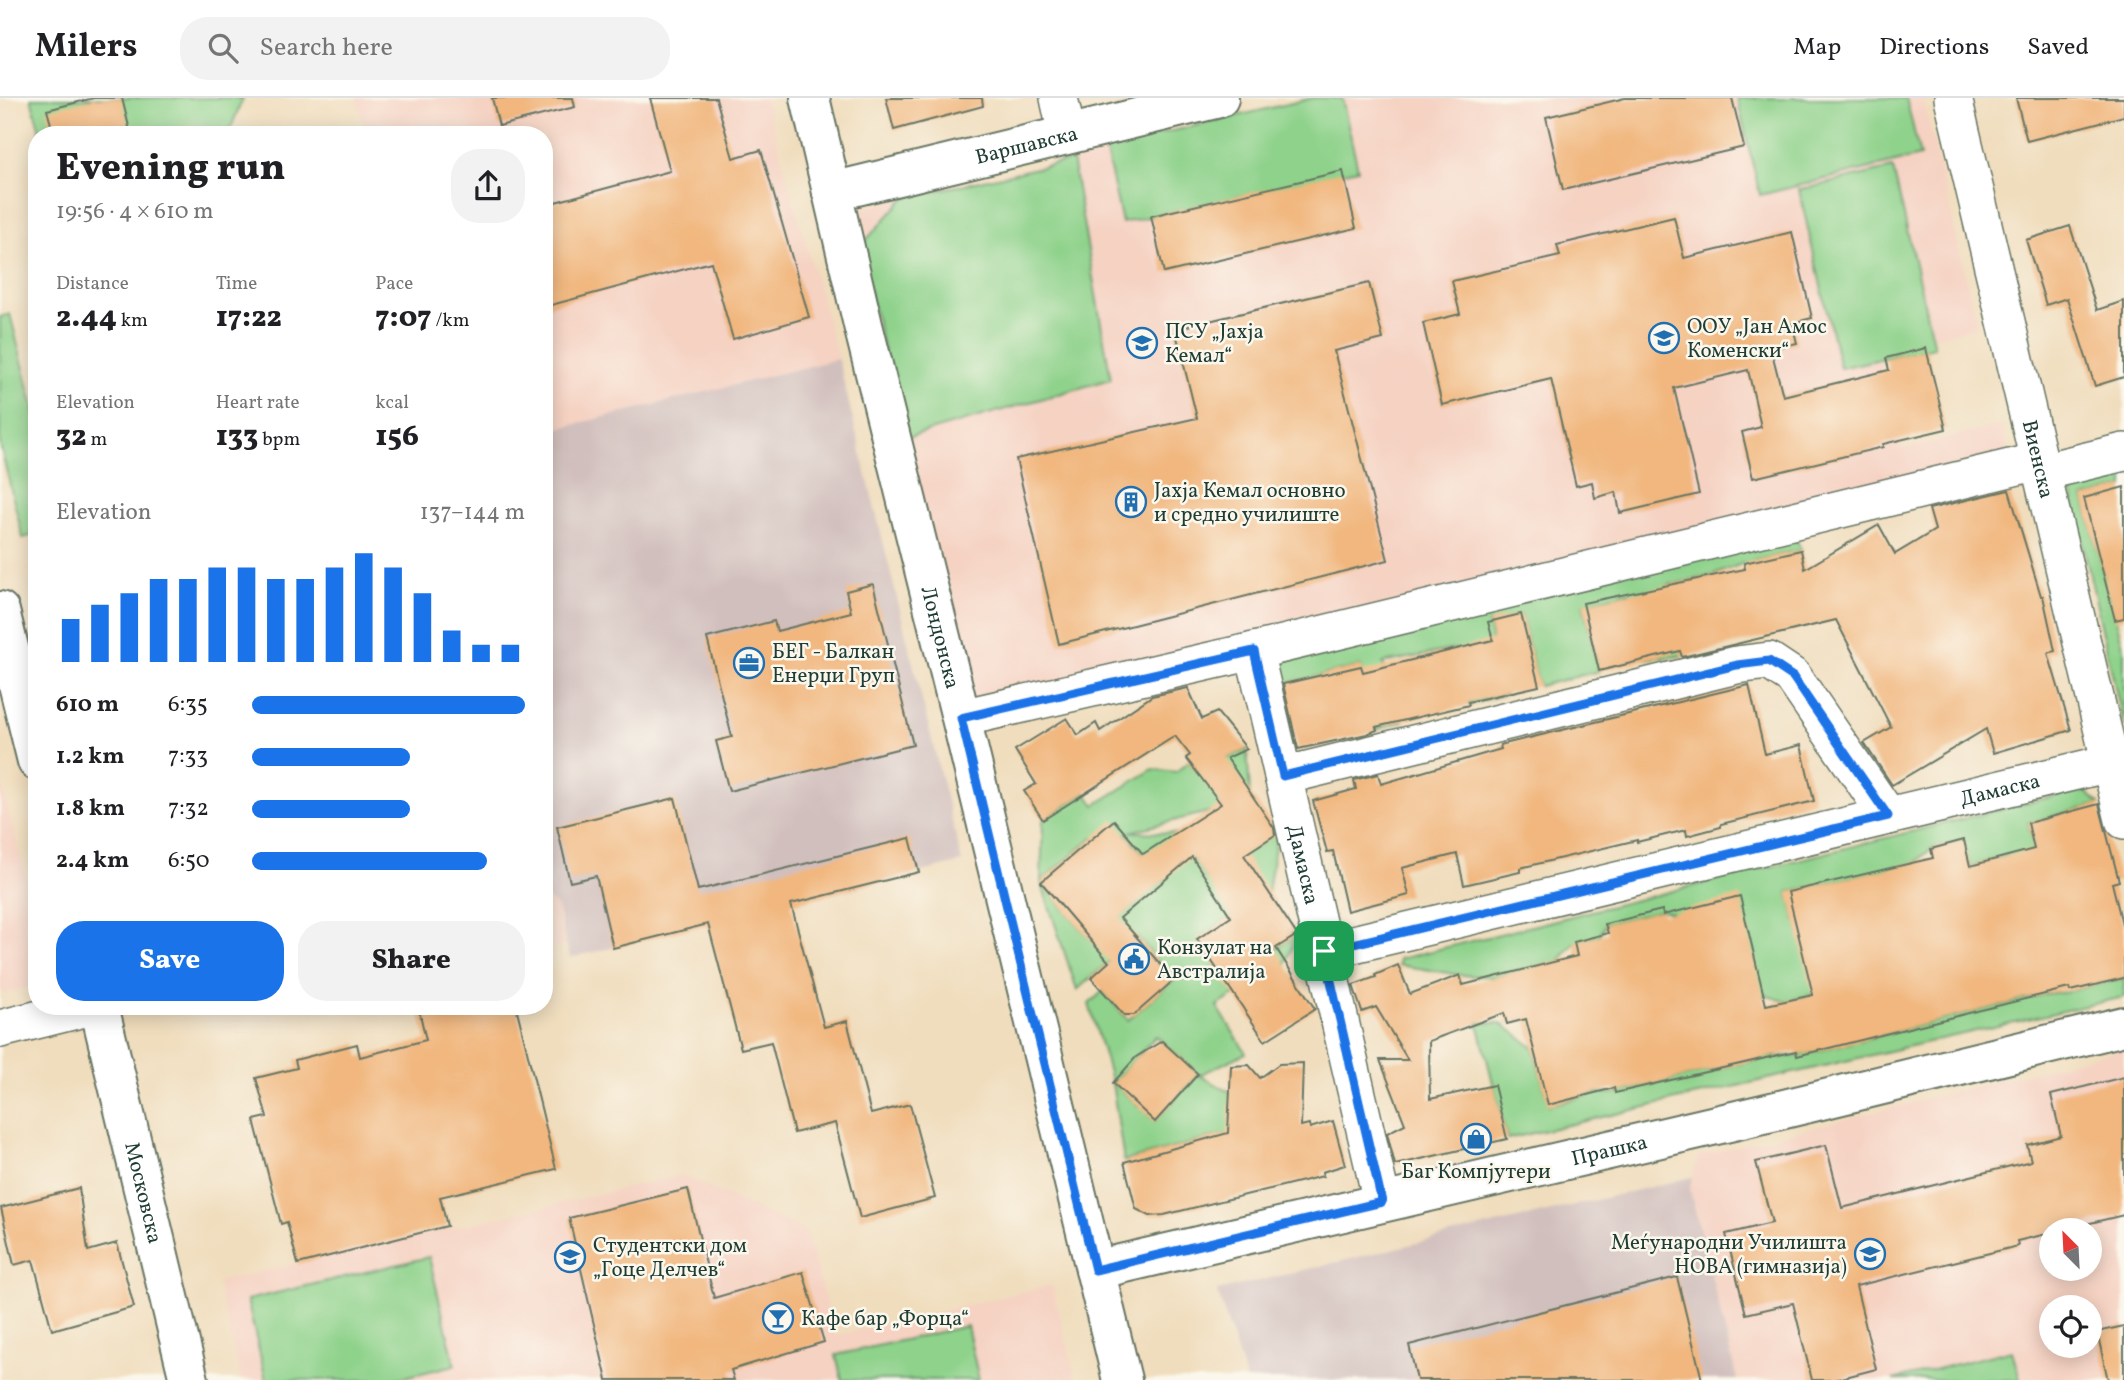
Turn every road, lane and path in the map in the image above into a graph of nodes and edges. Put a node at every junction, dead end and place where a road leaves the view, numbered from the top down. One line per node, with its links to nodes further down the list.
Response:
1 (810, 98): 6 (street, Лондонска)
2 (1059, 98): 5 (street)
3 (1219, 98): 5 (street, Варшавска)
4 (1954, 98): 8 (street, Виенска)
5 (1067, 135): 6 (street, Варшавска)
6 (832, 192): 11 (street, Лондонска)
7 (2124, 452): 8 (street)
8 (2041, 467): 10 (street); 13 (street, Виенска)
9 (0, 611): 12 (street)
10 (1254, 651): 11 (street); 14 (street, Дамаска)
11 (961, 718): 23 (street, Лондонска)
12 (28, 725)
13 (2110, 763): 15 (street, Дамаска); 16 (street, Виенска)
14 (1283, 776): 15 (street); 17 (street, Дамаска)
15 (1888, 816): 17 (street, Дамаска)
16 (2124, 820)
17 (1324, 951): 22 (street, Дамаска)
18 (56, 1015): 21 (street)
19 (101, 1015): 24 (street, Московска)
20 (2124, 1026): 22 (street, Прашка)
21 (0, 1029)
22 (1382, 1202): 23 (street, Прашка)
23 (1095, 1270): 25 (street, Лондонска)
24 (189, 1380)
25 (1122, 1380)

